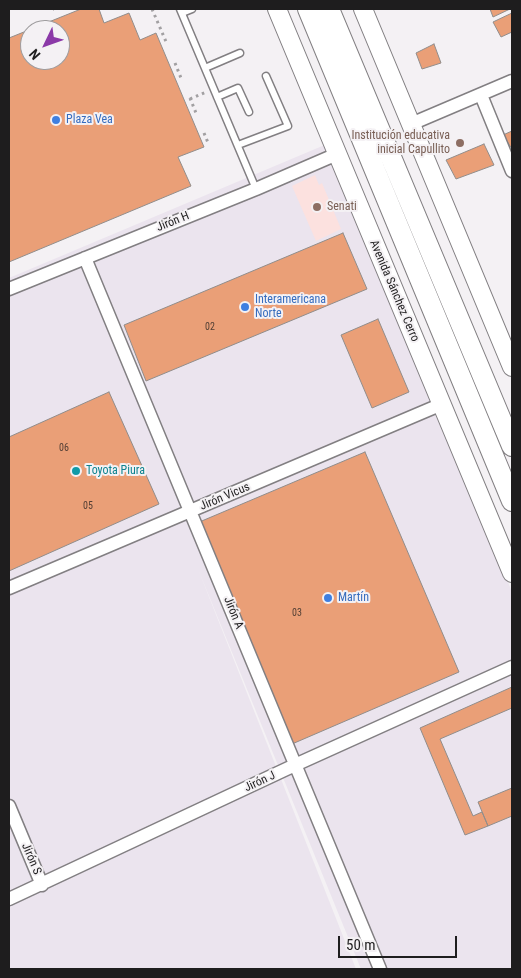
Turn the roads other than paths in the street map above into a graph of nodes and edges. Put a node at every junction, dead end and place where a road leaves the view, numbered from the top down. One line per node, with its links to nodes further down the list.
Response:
1 (192, 9): 6 (lane)
2 (277, 9): 16 (main road, Avenida Sánchez Cerro)
3 (308, 9): 24 (main road)
4 (330, 9): 23 (main road)
5 (363, 9): 14 (main road)
6 (181, 11): 8 (lane)
7 (240, 53): 8 (lane)
8 (206, 68): 12 (lane)
9 (266, 76): 15 (lane)
10 (512, 81): 11 (street)
11 (481, 95): 14 (street); 17 (street)
12 (217, 97): 13 (lane); 15 (lane)
13 (249, 112)
14 (411, 124): 21 (main road)
15 (238, 145): 18 (lane)
16 (337, 154): 18 (street, Jirón H); 22 (main road, Avenida Sánchez Cerro)
17 (512, 171)
18 (256, 189): 19 (street, Jirón H)
19 (85, 258): 20 (street, Jirón H); 25 (street, Jirón A)
20 (9, 289)
21 (512, 366)
22 (442, 404): 25 (street, Jirón Vicus); 26 (main road, Avenida Sánchez Cerro)
23 (512, 446)
24 (512, 501)
25 (190, 512): 27 (street, Jirón Vicus); 29 (street, Jirón A)
26 (512, 573)
27 (9, 588)
28 (512, 667): 29 (street, Jirón J)
29 (295, 765): 31 (street, Jirón J); 33 (street, Jirón A)
30 (9, 806): 31 (street, Jirón S)
31 (42, 885): 32 (street, Jirón J)
32 (9, 899)
33 (380, 969)

